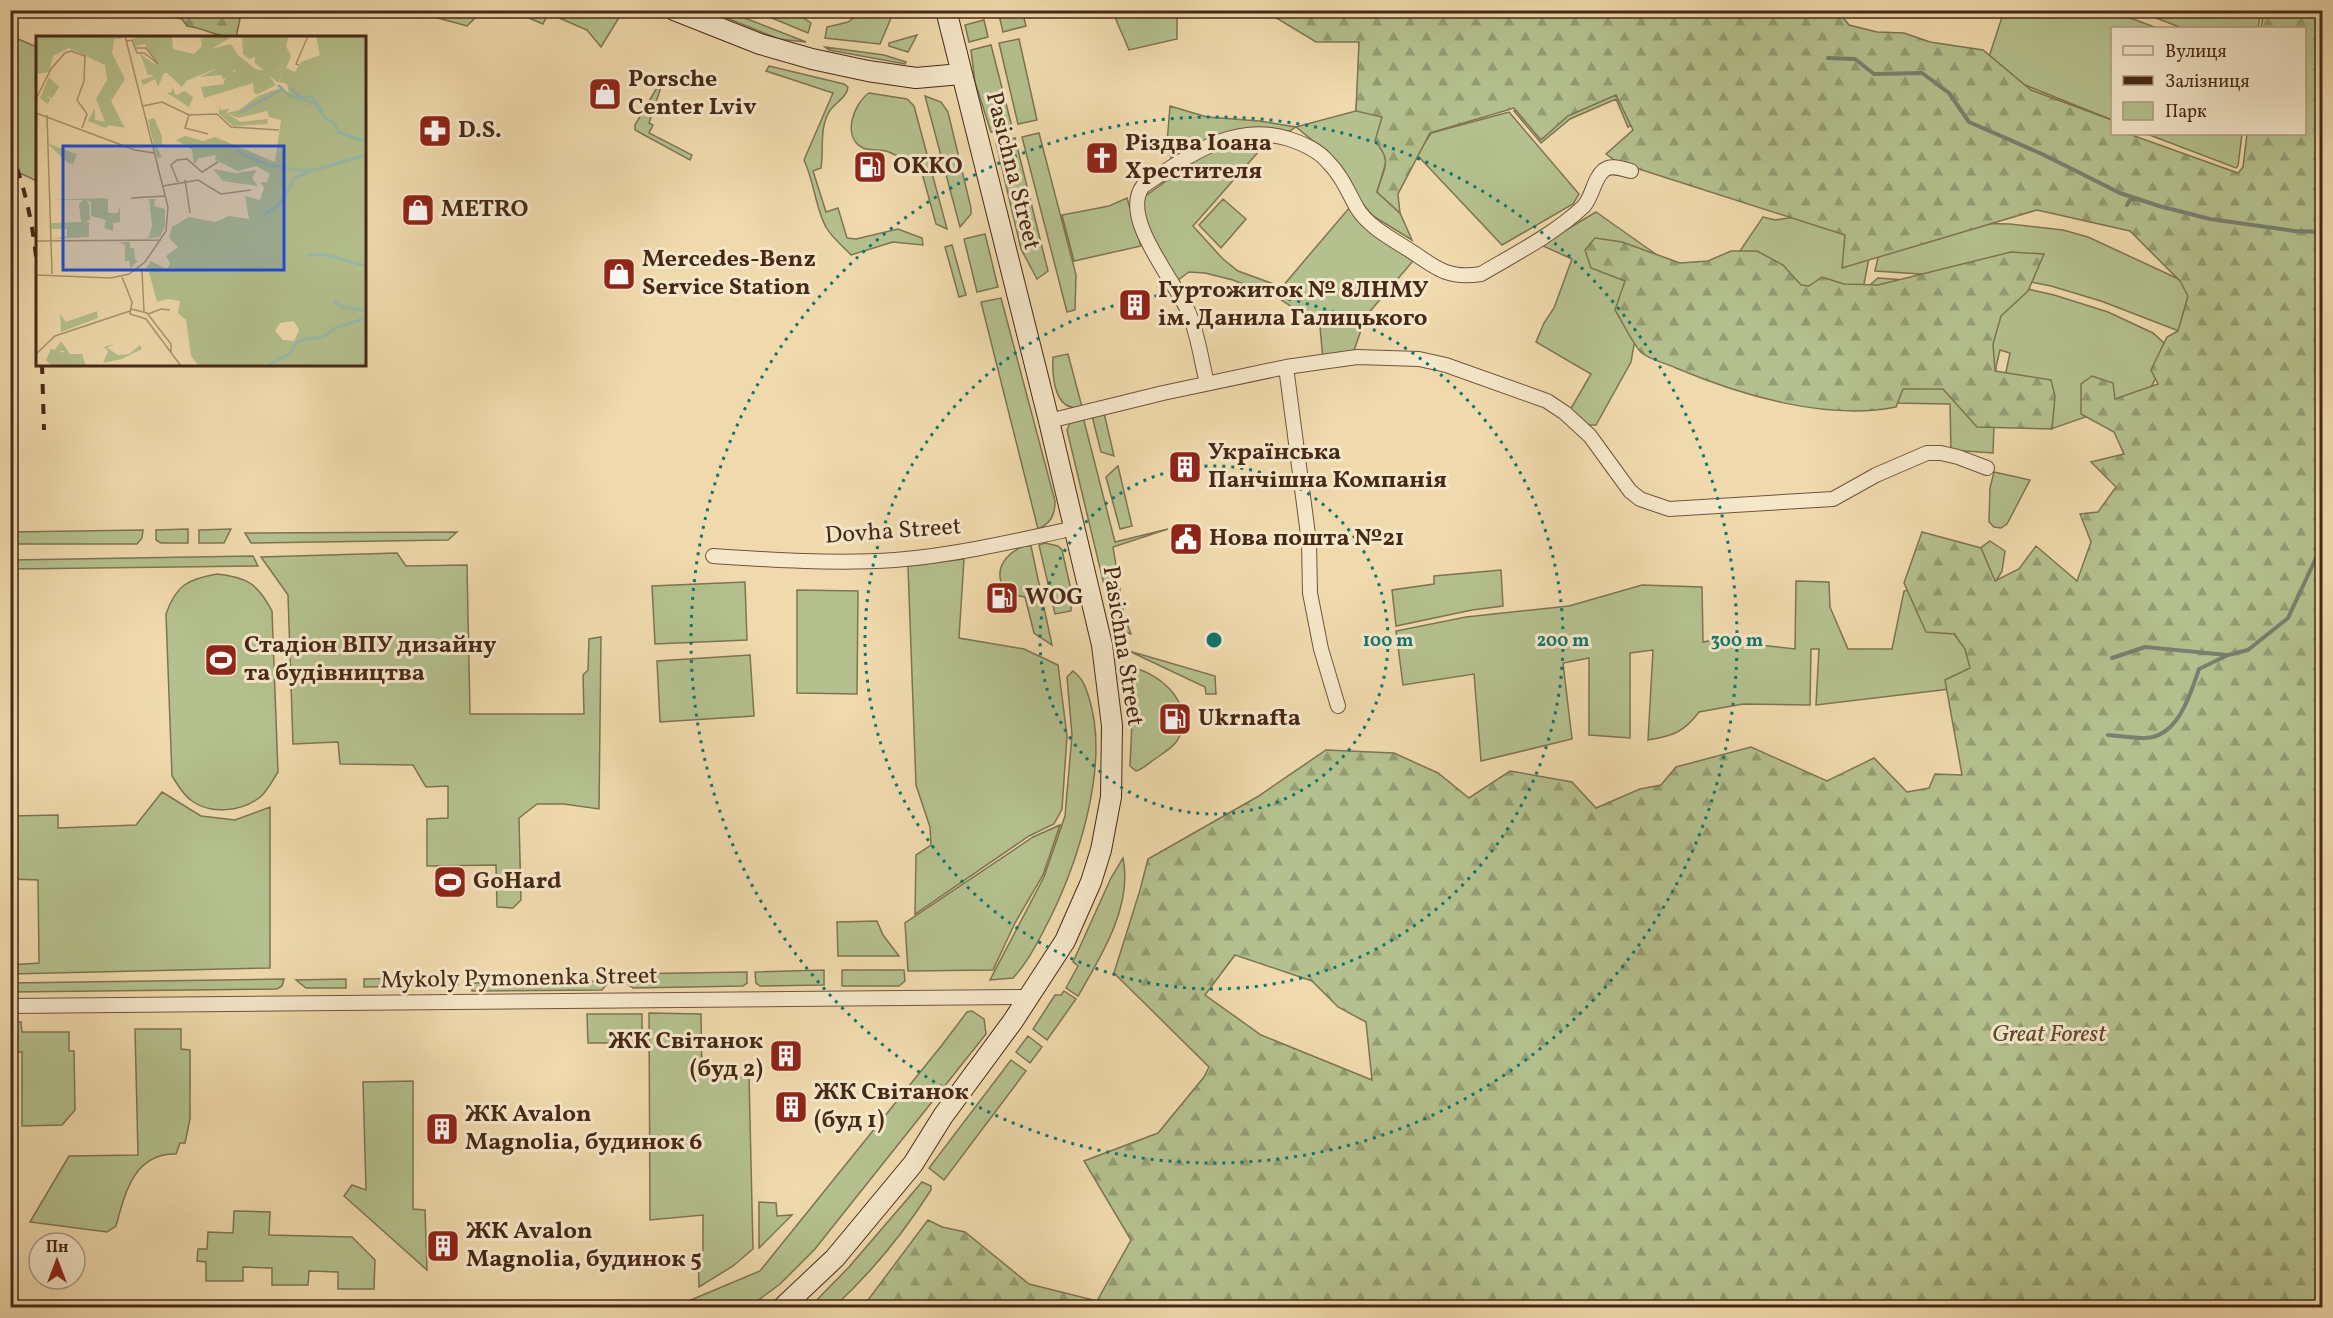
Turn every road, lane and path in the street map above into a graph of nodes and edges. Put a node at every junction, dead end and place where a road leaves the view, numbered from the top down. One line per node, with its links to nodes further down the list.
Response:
1 (674, 10): 3 (main road)
2 (946, 10): 3 (main road, Pasichna Street)
3 (961, 74): 7 (main road, Pasichna Street)
4 (1631, 171): 6 (street)
5 (1286, 367): 6 (street); 8 (street); 11 (street)
6 (1207, 383): 7 (street)
7 (1049, 421): 9 (main road, Pasichna Street)
8 (1987, 468)
9 (1075, 528): 10 (street, Dovha Street); 12 (main road, Pasichna Street)
10 (713, 556)
11 (1338, 706)
12 (1029, 997): 13 (street, Mykoly Pymonenka Street); 14 (main road, Pasichna Street)
13 (10, 1006)
14 (782, 1308)

